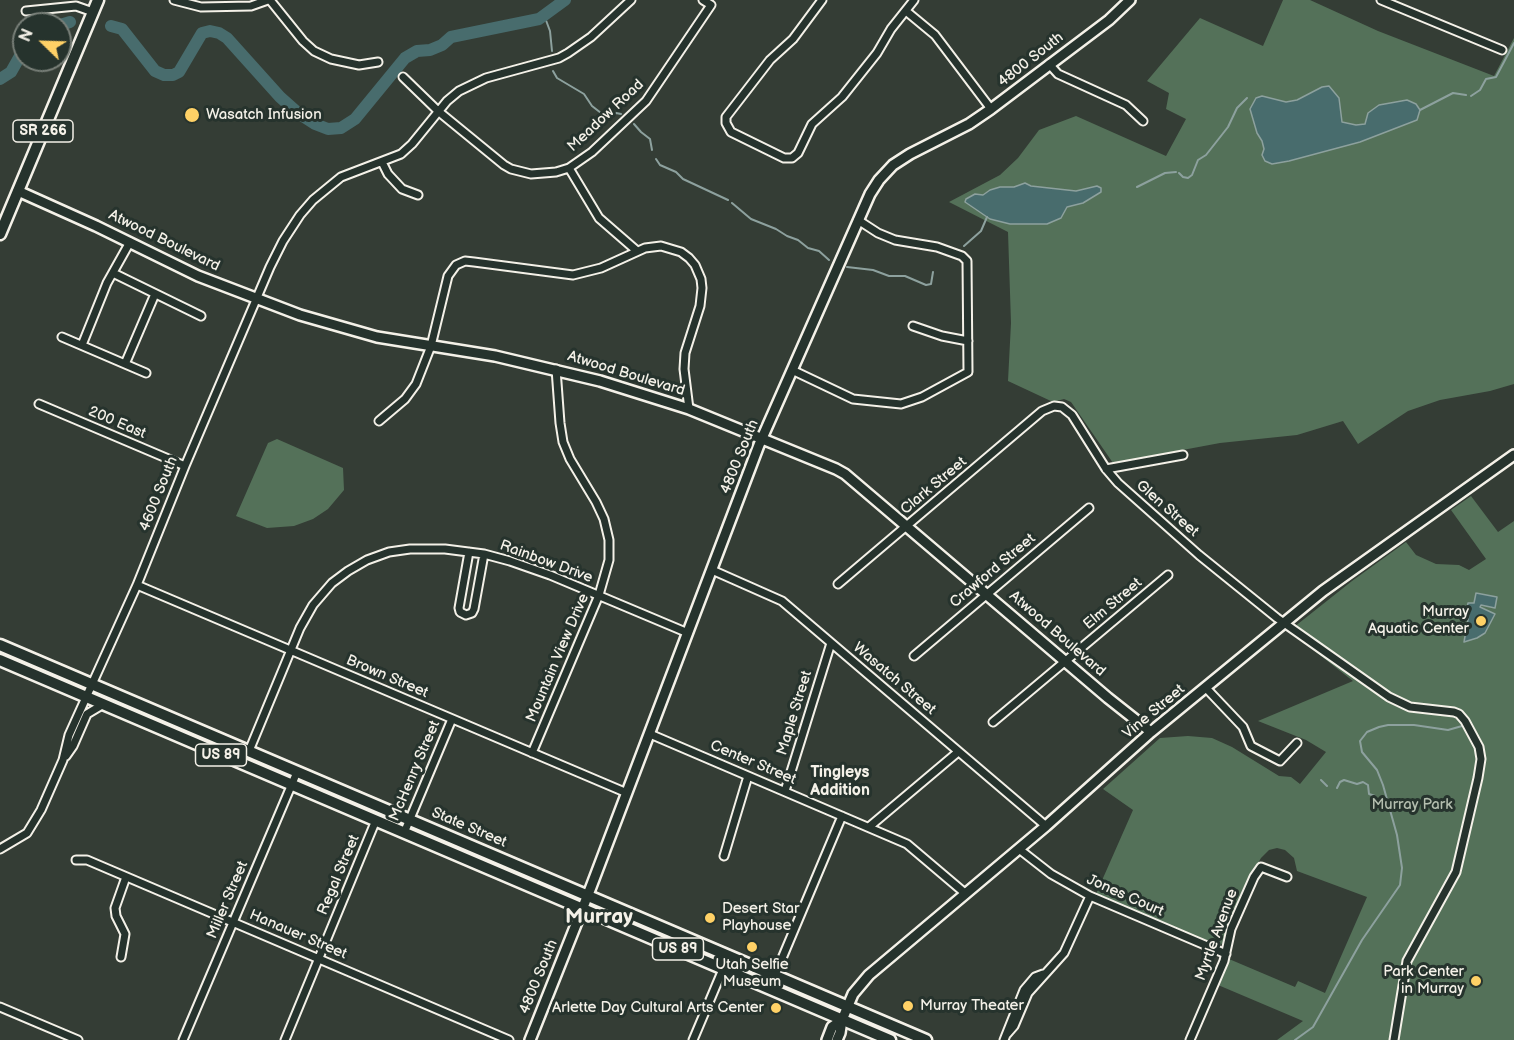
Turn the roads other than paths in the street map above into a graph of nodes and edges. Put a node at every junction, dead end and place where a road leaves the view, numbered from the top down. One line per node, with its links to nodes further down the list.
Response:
1 (98, 0): 13 (main road, SR 266)
2 (174, 0): 3 (street)
3 (269, 0): 15 (street)
4 (631, 0): 19 (street, 4600 South)
5 (703, 0): 22 (street, Meadow Road)
6 (915, 0): 11 (street)
7 (1130, 0): 16 (street, 4800 South)
8 (1381, 0): 10 (street)
9 (820, 1): 11 (street)
10 (1391, 2): 14 (street)
11 (906, 10): 18 (street)
12 (26, 11): 13 (street)
13 (93, 12): 23 (main road, SR 266)
14 (1502, 50)
15 (378, 62)
16 (1049, 64): 18 (street, 4800 South); 20 (street)
17 (404, 77): 19 (street, Meadow Road)
18 (991, 109): 25 (street, 4800 South)
19 (438, 111): 21 (street, 4600 South); 22 (street, Meadow Road)
20 (1143, 121)
21 (382, 162): 24 (street); 31 (street, 4600 South)
22 (569, 168): 28 (street)
23 (18, 191): 26 (main road, SR 266); 27 (street, Atwood Boulevard)
24 (418, 195)
25 (858, 220): 35 (street); 40 (street, 4800 South)
26 (0, 234)
27 (129, 242): 29 (street); 31 (street, Atwood Boulevard)
28 (636, 251): 37 (street); 44 (street)
29 (113, 273): 30 (street); 36 (street)
30 (155, 294): 32 (street); 38 (street)
31 (256, 299): 37 (street, Atwood Boulevard); 49 (street, 4600 South)
32 (201, 316)
33 (913, 326): 35 (street)
34 (63, 337): 36 (street)
35 (968, 341): 40 (street)
36 (82, 345): 38 (street)
37 (431, 346): 39 (street, Atwood Boulevard); 45 (street)
38 (125, 364): 41 (street)
39 (556, 369): 44 (street, Atwood Boulevard); 60 (street, Mountain View Drive)
40 (792, 370): 46 (street, 4800 South)
41 (146, 373)
42 (39, 404): 49 (street, 200 East)
43 (1047, 408): 50 (street, Glen Street); 52 (street, Clark Street)
44 (689, 409): 46 (street, Atwood Boulevard)
45 (379, 421)
46 (762, 438): 52 (street, Atwood Boulevard); 55 (street, 4800 South)
47 (1183, 455): 50 (street)
48 (1514, 455): 61 (street, Vine Street)
49 (185, 466): 58 (street, 4600 South)
50 (1106, 469): 61 (street, Glen Street)
51 (1089, 508): 59 (street, Crawford Street)
52 (906, 528): 57 (street, Clark Street); 59 (street, Atwood Boulevard)
53 (469, 552): 54 (street, Rainbow Drive); 54 (street); 65 (street, Rainbow Drive)
54 (484, 554): 60 (street, Rainbow Drive)
55 (712, 570): 62 (street, 4800 South); 63 (street, Wasatch Street)
56 (1168, 575): 68 (street, Elm Street)
57 (838, 584)
58 (137, 585): 65 (street, Brown Street); 69 (street, 4600 South)
59 (987, 594): 66 (street, Crawford Street); 68 (street, Atwood Boulevard)
60 (599, 595): 62 (street, Rainbow Drive); 80 (street, Mountain View Drive)
61 (1285, 624): 70 (street, Vine Street); 125 (street, Glen Street)
62 (688, 633): 76 (street, 4800 South)
63 (831, 643): 79 (street, Wasatch Street); 85 (street, Maple Street)
64 (0, 645): 69 (main road, State Street / US 89)
65 (291, 651): 73 (street, Brown Street); 78 (street, Rainbow Drive)
66 (914, 656)
67 (0, 660): 71 (main road, State Street / US 89)
68 (1066, 660): 74 (street, Elm Street); 75 (street, Atwood Boulevard)
69 (92, 684): 71 (street, 4600 South); 78 (main road, State Street / US 89)
70 (1206, 688): 75 (street, Vine Street); 77 (street)
71 (86, 698): 72 (main road, State Street / US 89); 81 (street, 4600 South)
72 (102, 705): 81 (street); 84 (main road, State Street / US 89)
73 (452, 719): 80 (street, Brown Street); 88 (street, McHenry Street)
74 (993, 722)
75 (1151, 732): 90 (street, Vine Street)
76 (650, 734): 83 (street, Center Street); 86 (street, 4800 South)
77 (1297, 742)
78 (249, 751): 82 (main road, State Street / US 89)
79 (958, 752): 90 (street, Wasatch Street); 91 (street)
80 (532, 753): 86 (street, Brown Street)
81 (63, 760): 93 (street)
82 (297, 771): 84 (street, Miller Street); 88 (main road, State Street / US 89)
83 (748, 776): 85 (street, Center Street); 95 (street)
84 (292, 785): 89 (main road, State Street / US 89); 103 (street, Miller Street)
85 (785, 791): 87 (street, Center Street)
86 (627, 793): 100 (street, 4800 South)
87 (842, 816): 91 (street, Center Street); 109 (street)
88 (410, 819): 92 (street, McHenry Street); 100 (main road, State Street / US 89)
89 (376, 820): 92 (main road, State Street / US 89); 107 (street, Regal Street)
90 (1046, 826): 94 (street, Vine Street)
91 (869, 827): 99 (street, Center Street)
92 (404, 833): 102 (main road, State Street / US 89)
93 (0, 849)
94 (1019, 849): 99 (street, Vine Street); 101 (street, Jones Court)
95 (724, 856)
96 (76, 860): 97 (street, Hanauer Street)
97 (126, 877): 103 (street, Hanauer Street); 106 (street)
98 (1287, 877): 104 (street, Myrtle Avenue)
99 (966, 894): 110 (street, Vine Street)
100 (588, 895): 102 (street, 4800 South); 105 (main road, State Street / US 89)
101 (1090, 896): 104 (street, Jones Court); 113 (street)
102 (582, 909): 108 (main road, State Street / US 89); 118 (street, 4800 South)
103 (233, 922): 107 (street, Hanauer Street); 115 (street, Miller Street)
104 (1226, 954): 124 (street, Myrtle Avenue)
105 (729, 955): 108 (street); 109 (main road, State Street / US 89)
106 (121, 957)
107 (319, 958): 116 (street, Regal Street); 117 (street, Hanauer Street)
108 (723, 968): 112 (main road, State Street / US 89); 119 (street)
109 (775, 975): 110 (main road, State Street / US 89)
110 (847, 1006): 112 (street, Vine Street); 123 (main road, State Street / US 89)
111 (0, 1007): 114 (street)
112 (842, 1020): 120 (street, Vine Street); 121 (street, Vine Street); 122 (main road, State Street / US 89)
113 (1006, 1037)
114 (78, 1040)
115 (183, 1040)
116 (285, 1040)
117 (509, 1040)
118 (530, 1040)
119 (693, 1040)
120 (827, 1040)
121 (837, 1040)
122 (890, 1040)
123 (926, 1040)
124 (1191, 1040)
125 (1394, 1040)

